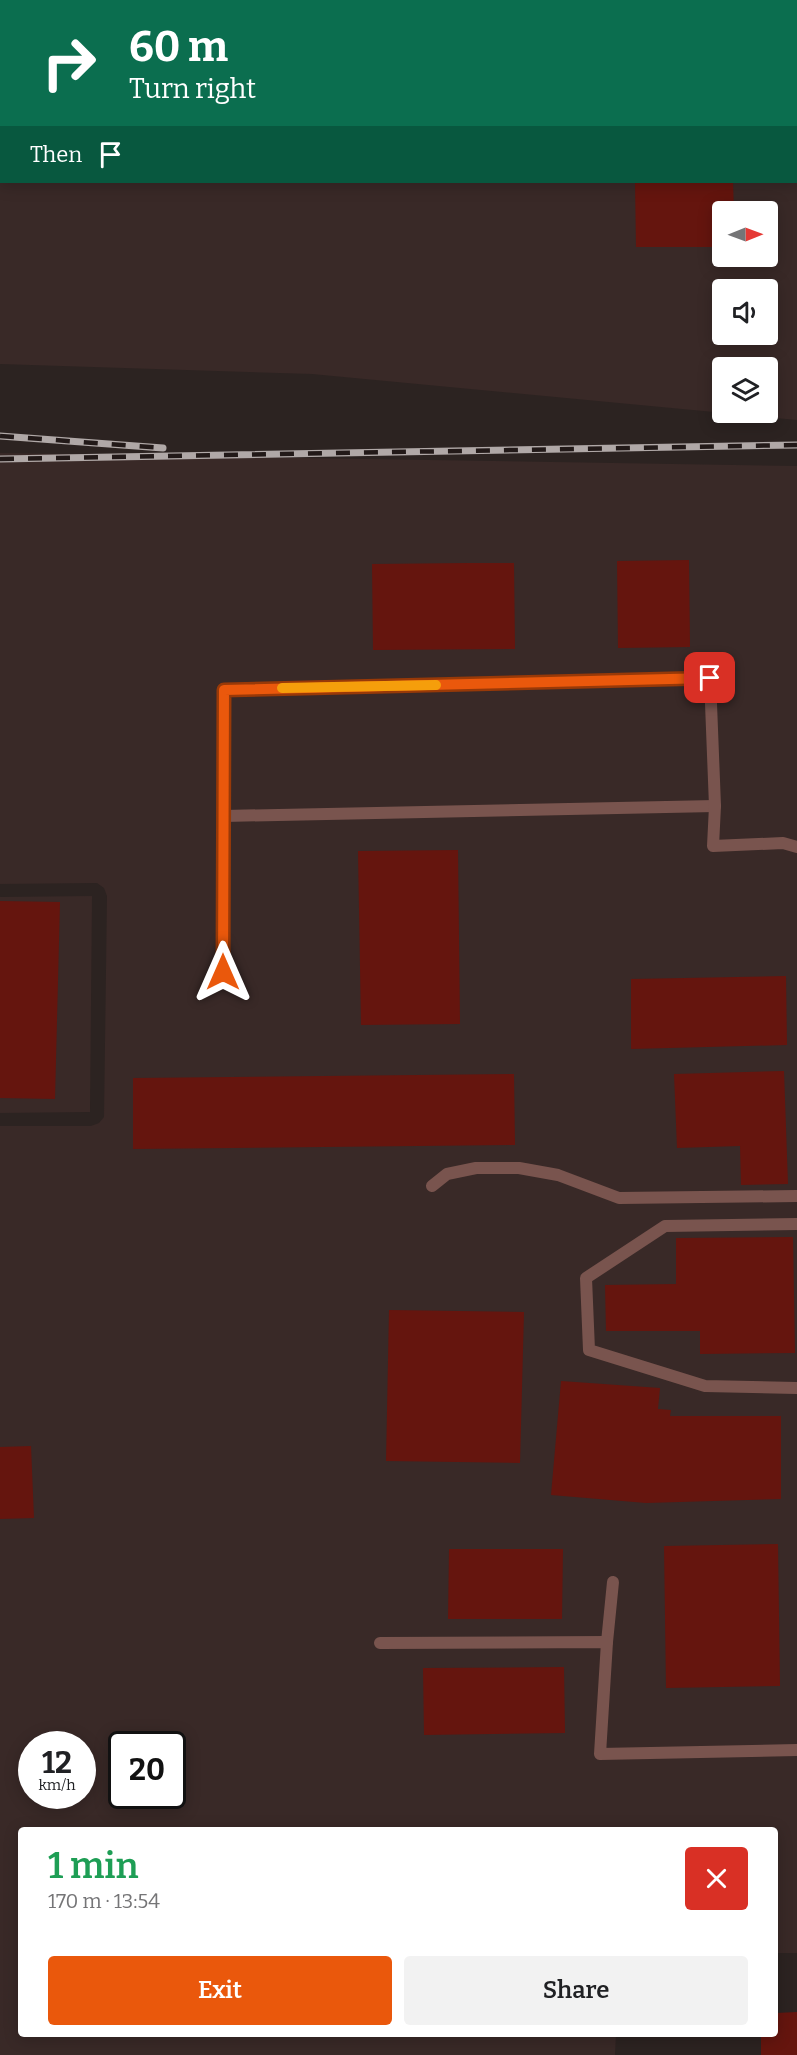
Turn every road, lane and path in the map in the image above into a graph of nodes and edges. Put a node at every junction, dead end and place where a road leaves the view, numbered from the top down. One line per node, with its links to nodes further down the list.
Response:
1 (715, 806): 2 (lane); 2 (lane); 3 (lane)
2 (224, 816): 4 (lane)
3 (797, 848)
4 (223, 972)
5 (432, 1186): 6 (lane)
6 (797, 1196)
7 (797, 1224): 8 (lane)
8 (797, 1388)
9 (613, 1582): 10 (lane)
10 (607, 1642): 11 (lane); 12 (lane)
11 (380, 1643)
12 (797, 1750)

